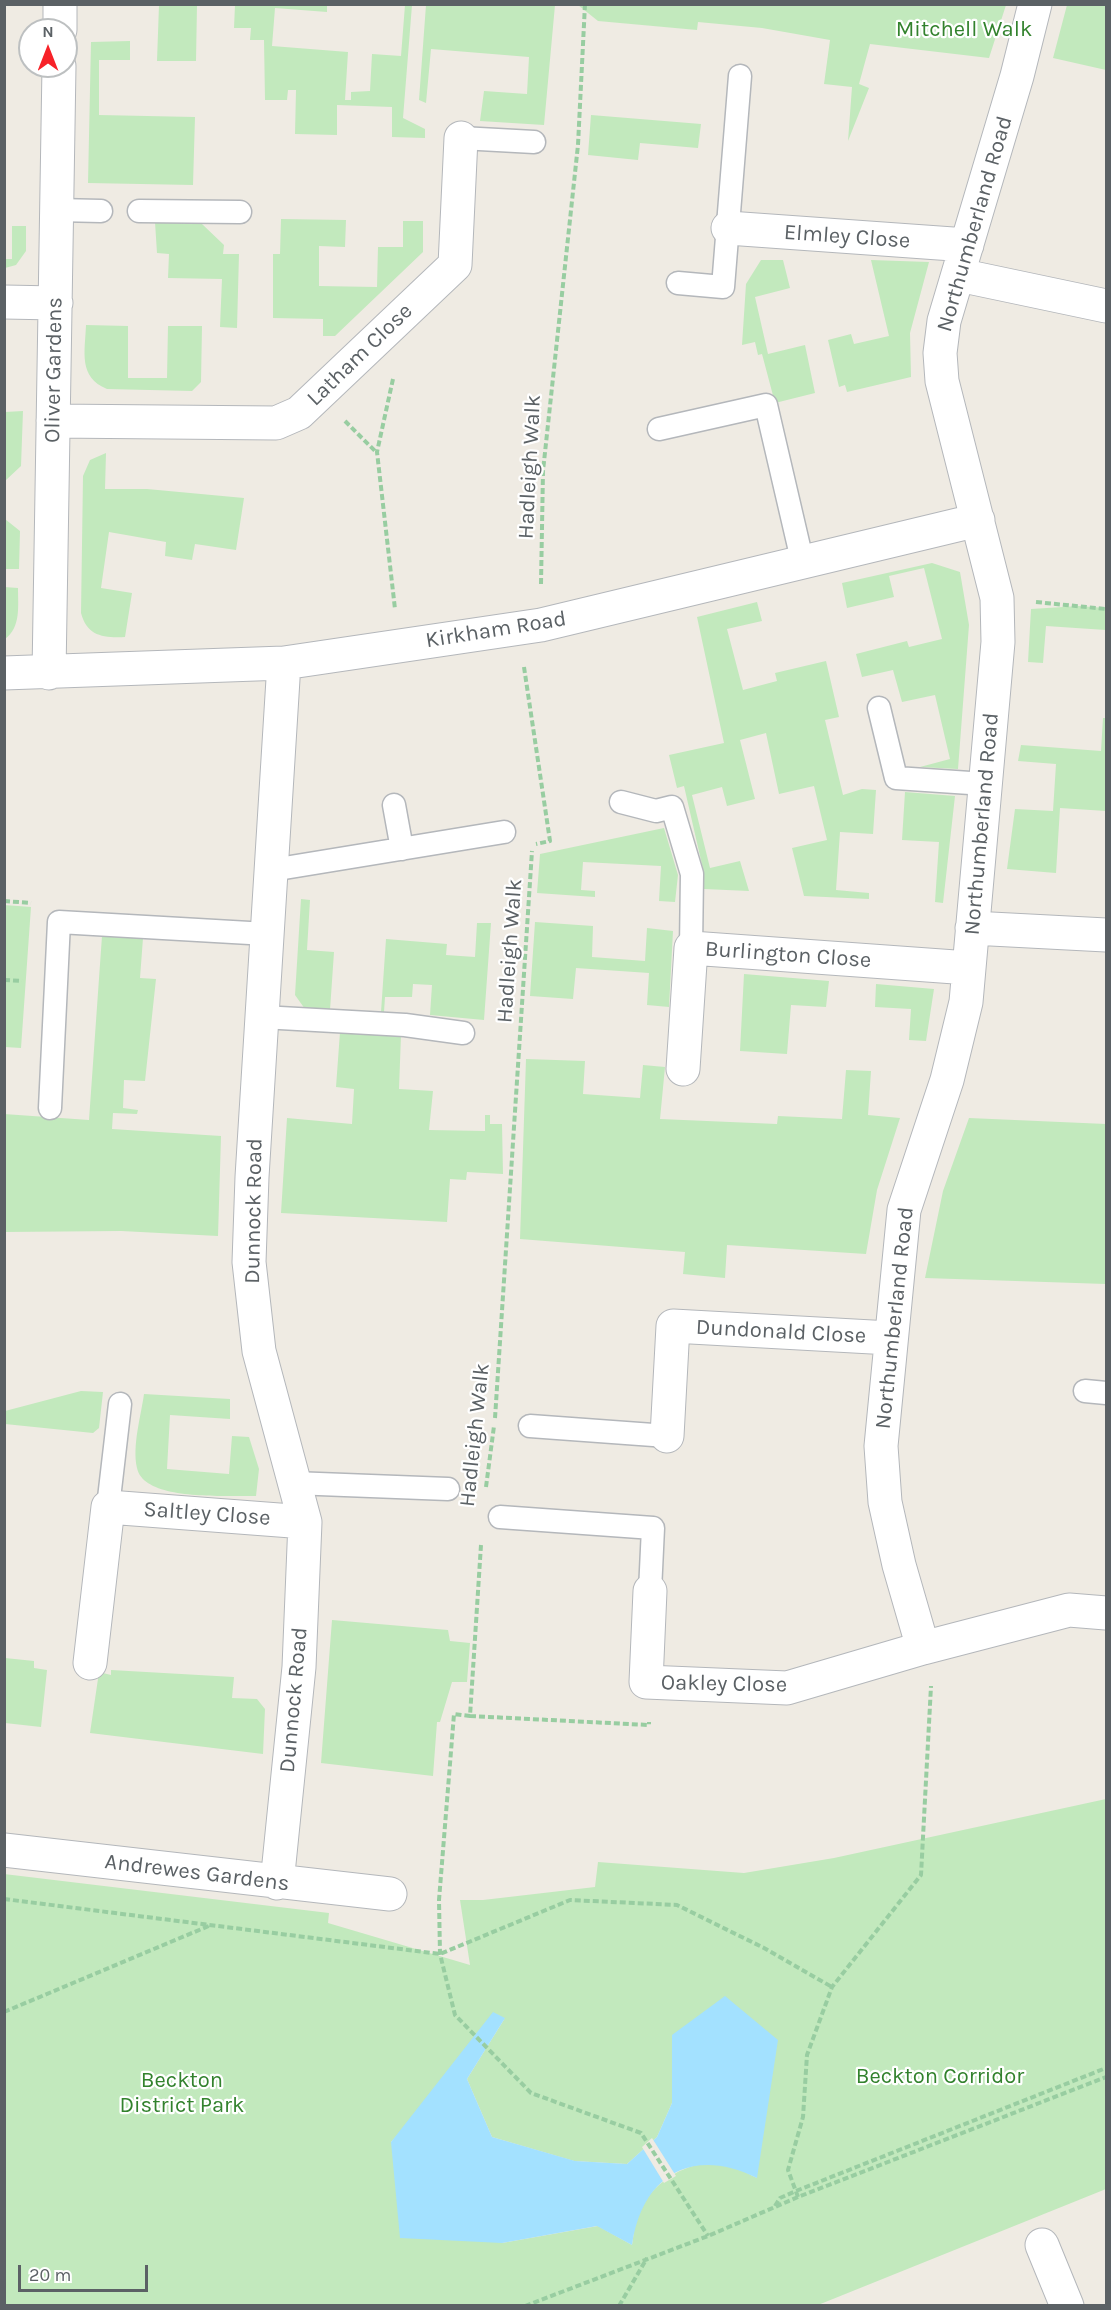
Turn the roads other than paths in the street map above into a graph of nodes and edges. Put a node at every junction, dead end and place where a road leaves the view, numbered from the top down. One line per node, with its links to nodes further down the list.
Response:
1 (1035, 4): 11 (street, Northumberland Road)
2 (740, 76): 10 (lane)
3 (59, 78): 6 (street, Oliver Gardens)
4 (461, 138): 5 (lane, Latham Close); 16 (street, Latham Close)
5 (534, 142)
6 (57, 210): 7 (lane); 14 (street, Oliver Gardens)
7 (101, 210)
8 (139, 210): 9 (lane)
9 (240, 212)
10 (728, 228): 11 (street, Elmley Close); 12 (lane)
11 (963, 260): 15 (street, Elmley Close); 18 (street, Northumberland Road)
12 (678, 283)
13 (4, 302): 14 (street)
14 (56, 303): 16 (street, Oliver Gardens)
15 (1105, 312)
16 (53, 421): 22 (street, Oliver Gardens)
17 (659, 429): 19 (lane)
18 (978, 520): 19 (street, Kirkham Road); 24 (street, Northumberland Road)
19 (803, 564): 20 (street, Kirkham Road)
20 (284, 663): 22 (street, Kirkham Road); 29 (street, Dunnock Road)
21 (4, 673): 22 (street, Kirkham Road)
22 (49, 674)
23 (879, 708): 24 (lane)
24 (985, 784): 30 (street, Northumberland Road)
25 (621, 802): 33 (lane)
26 (394, 805): 28 (lane)
27 (504, 832): 28 (lane)
28 (402, 849): 29 (lane)
29 (272, 870): 31 (street, Dunnock Road)
30 (972, 928): 32 (street); 34 (street, Northumberland Road)
31 (267, 933): 35 (street, Dunnock Road); 38 (lane)
32 (1107, 935)
33 (691, 948): 34 (street, Burlington Close); 37 (street, Burlington Close)
34 (969, 968): 39 (street, Northumberland Road)
35 (262, 1017): 36 (lane); 43 (street, Dunnock Road)
36 (463, 1034)
37 (682, 1069)
38 (50, 1108)
39 (890, 1338): 42 (street, Dundonald Close); 50 (street, Northumberland Road)
40 (120, 1404): 45 (lane)
41 (530, 1426): 42 (lane)
42 (667, 1436)
43 (293, 1483): 44 (lane); 47 (street, Dunnock Road)
44 (448, 1489)
45 (108, 1507): 47 (street, Saltley Close); 51 (street)
46 (500, 1517): 48 (lane)
47 (305, 1522): 53 (street, Dunnock Road)
48 (650, 1591): 50 (street, Oakley Close)
49 (1107, 1612): 50 (street, Oakley Close)
50 (923, 1648)
51 (90, 1663)
52 (4, 1850): 53 (street, Andrewes Gardens)
53 (277, 1882): 54 (street, Andrewes Gardens)
54 (390, 1894)
55 (1042, 2245): 56 (street)
56 (1067, 2306)

